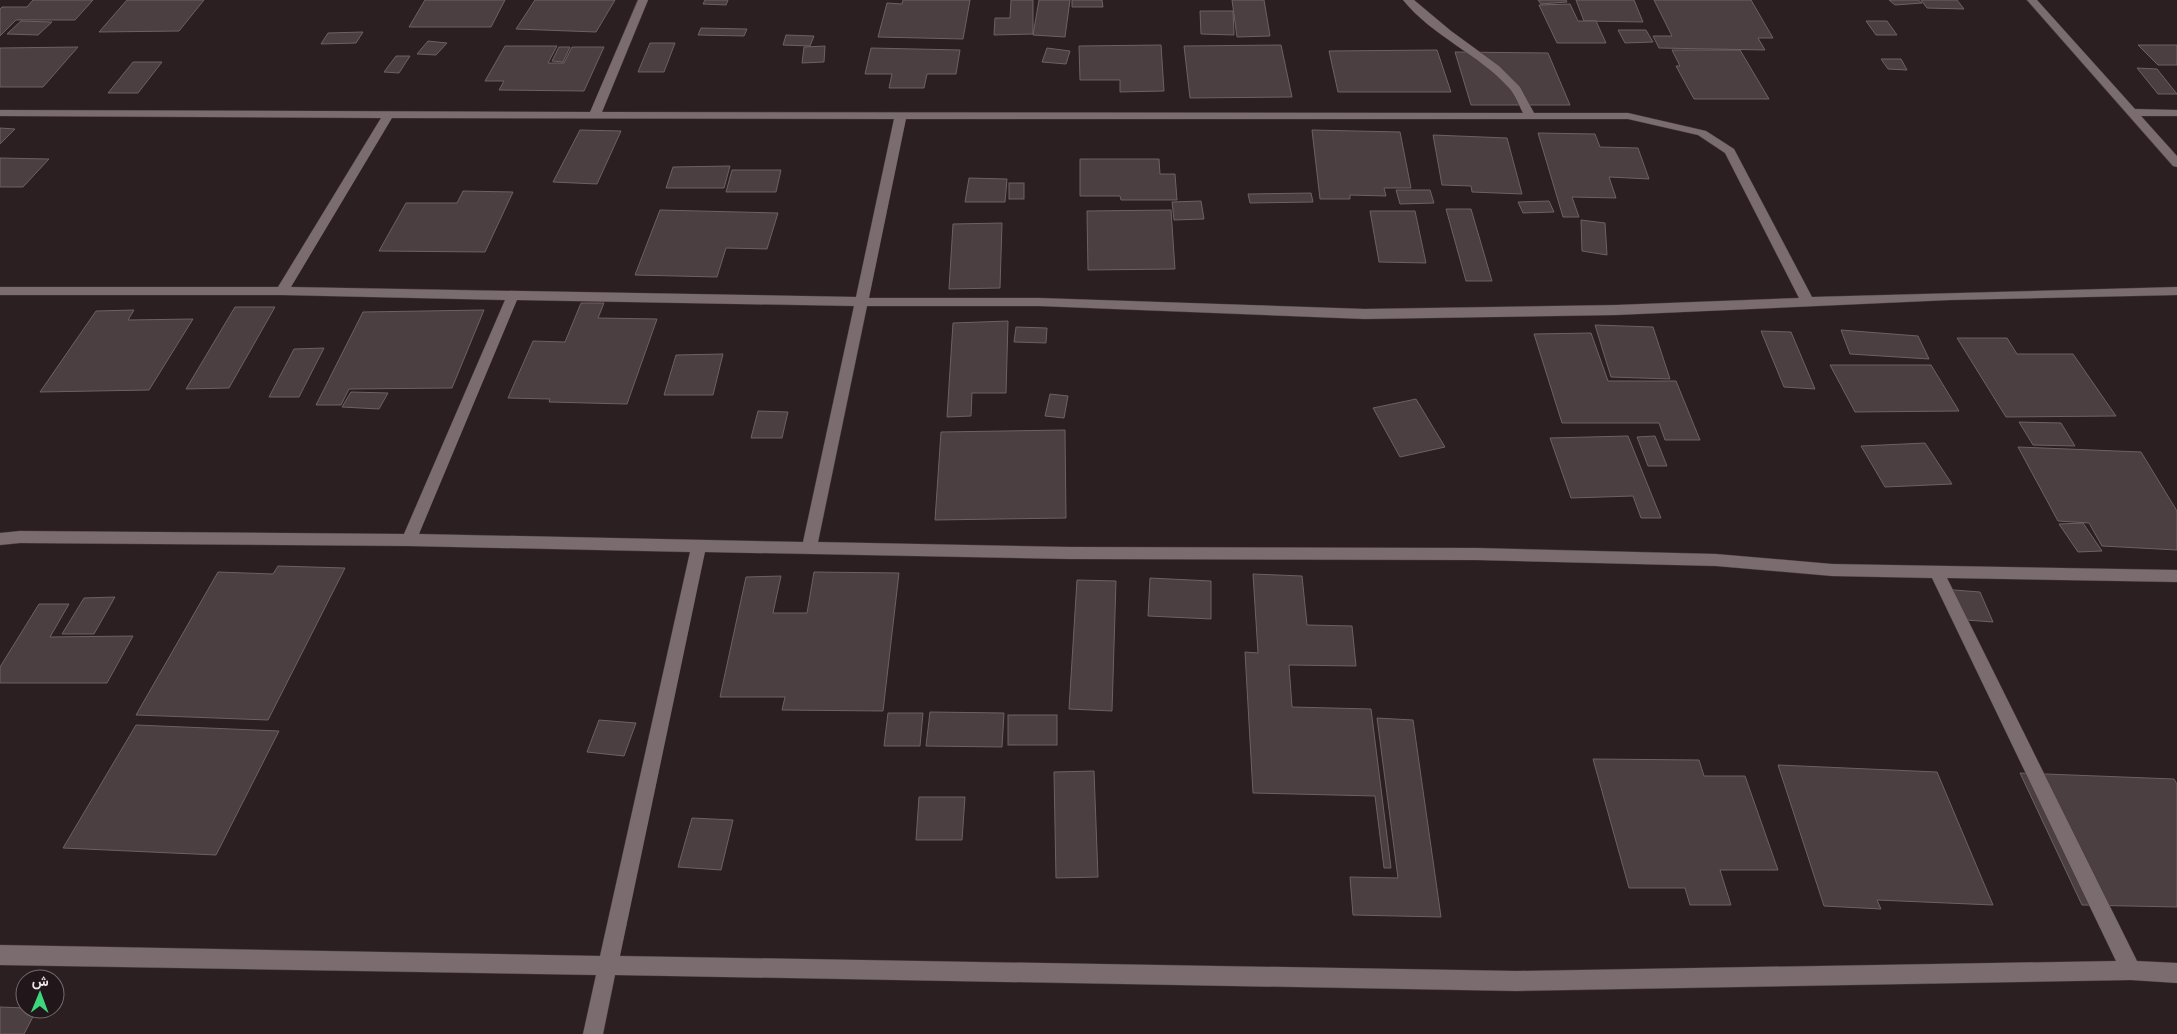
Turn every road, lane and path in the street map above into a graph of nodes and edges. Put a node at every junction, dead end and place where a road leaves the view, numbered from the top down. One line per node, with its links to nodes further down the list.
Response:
1 (644, 0): 7 (street)
2 (1408, 0): 10 (street)
3 (2032, 0): 4 (street)
4 (2132, 112): 6 (street); 11 (street)
5 (0, 113): 9 (street)
6 (2177, 113)
7 (595, 114): 8 (street); 9 (street)
8 (901, 114): 10 (street); 16 (street)
9 (388, 116): 13 (street)
10 (1530, 116): 17 (street)
11 (2177, 163)
12 (0, 291): 13 (street)
13 (282, 291): 15 (street)
14 (2177, 291): 17 (street)
15 (513, 295): 16 (street); 19 (street)
16 (860, 302): 17 (street); 21 (street)
17 (1808, 302)
18 (0, 539): 19 (street)
19 (409, 540): 20 (street)
20 (699, 546): 21 (street); 25 (street)
21 (809, 548): 22 (street)
22 (1936, 573): 23 (street); 26 (street)
23 (2177, 576)
24 (0, 955): 25 (street)
25 (607, 966): 26 (street); 28 (street)
26 (2130, 970): 27 (street)
27 (2177, 973)
28 (593, 1034)

